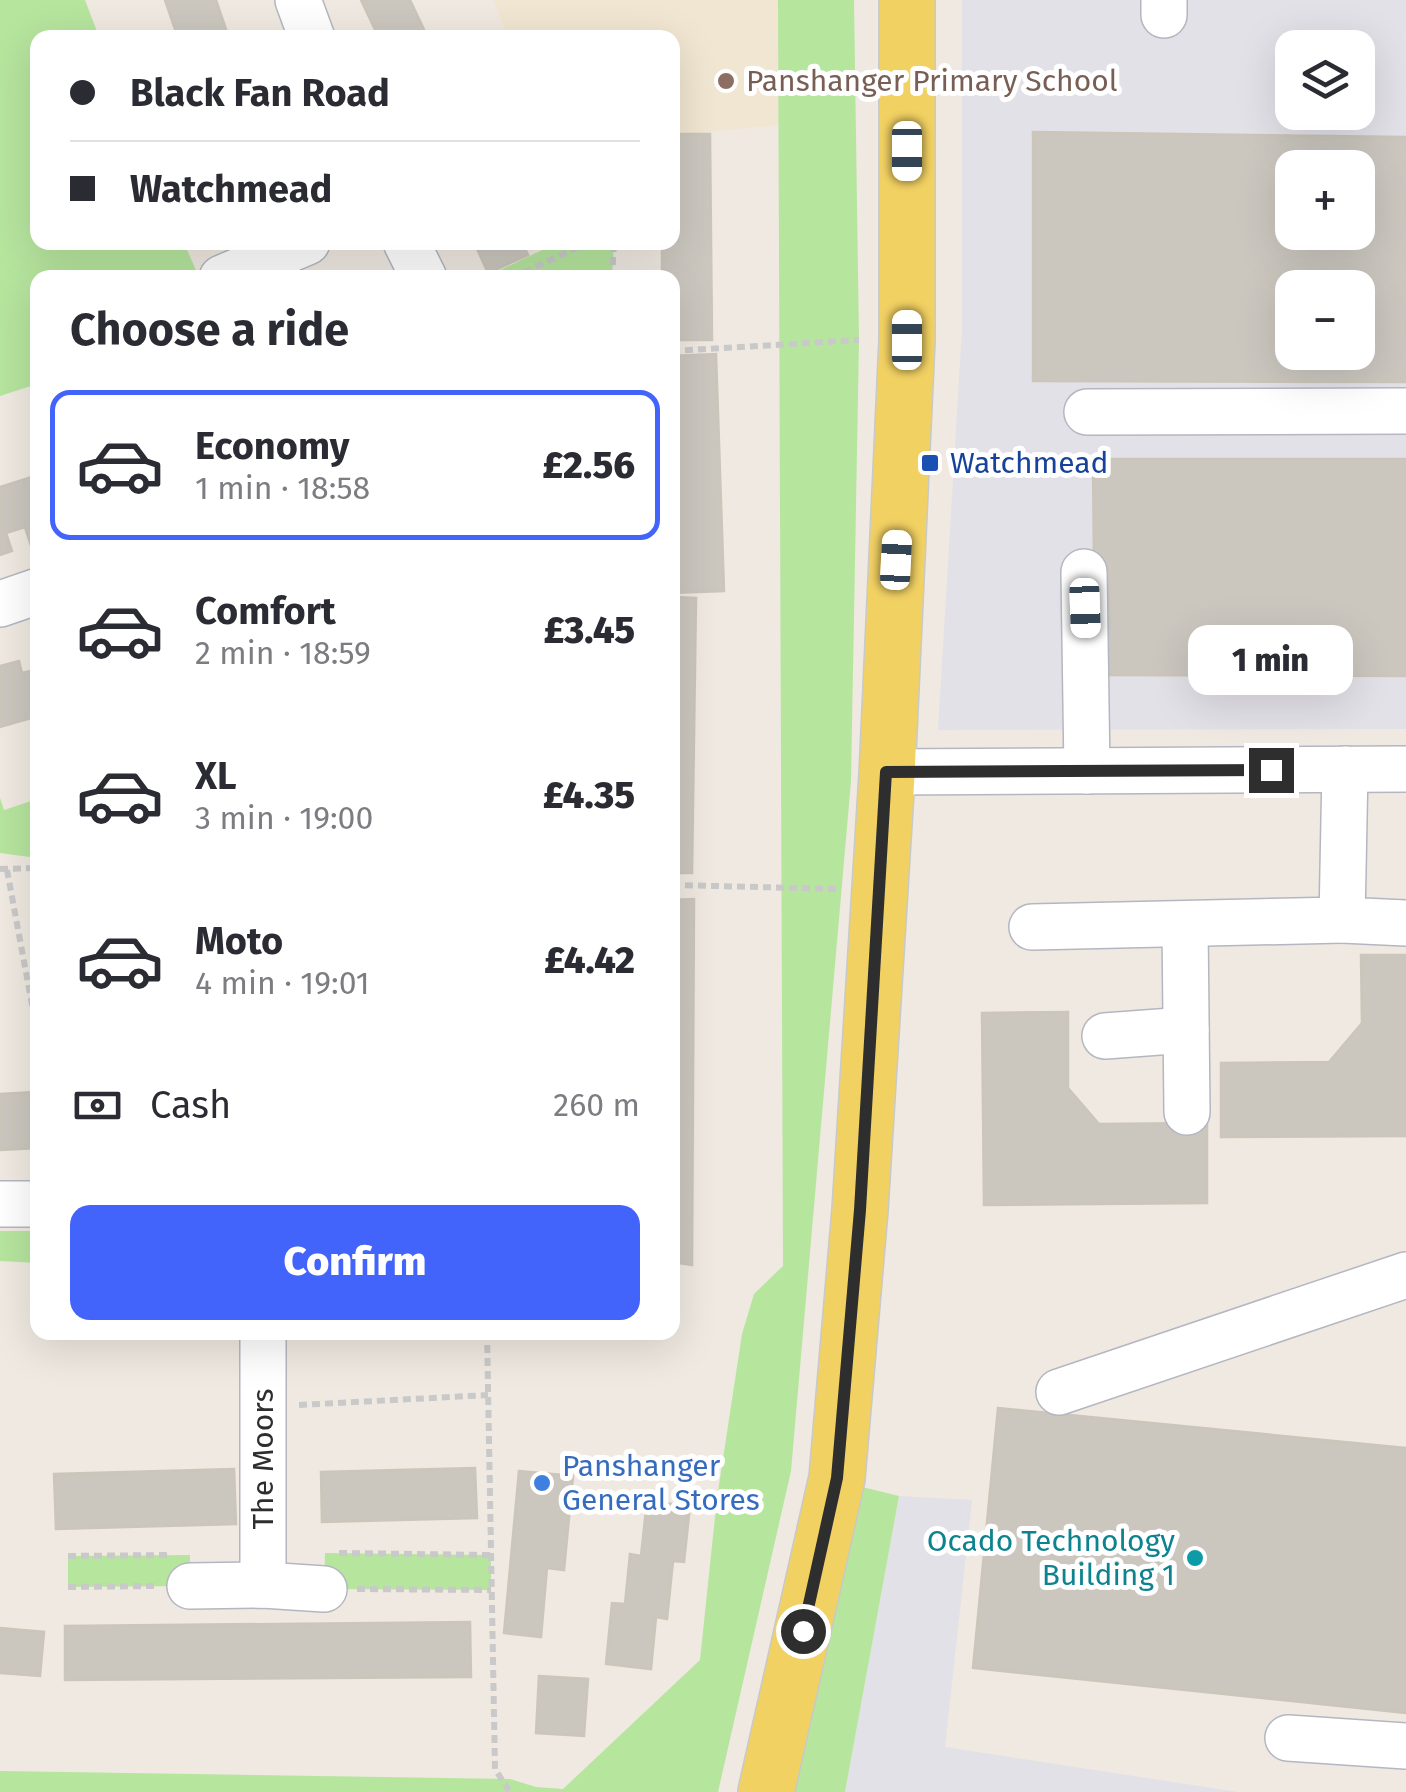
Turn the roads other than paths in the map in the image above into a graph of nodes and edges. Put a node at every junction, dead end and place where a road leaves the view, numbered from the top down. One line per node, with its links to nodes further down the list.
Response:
1 (298, 0): 3 (street)
2 (907, 0): 14 (main road)
3 (309, 30)
4 (288, 250): 5 (street)
5 (241, 270)
6 (1406, 411): 7 (street)
7 (1087, 412)
8 (1084, 572): 13 (street)
9 (30, 594): 10 (street)
10 (0, 604)
11 (1345, 769): 12 (street); 13 (street); 15 (street)
12 (1406, 769)
13 (1088, 771): 14 (street)
14 (886, 772): 32 (main road)
15 (1342, 920): 16 (street); 17 (street)
16 (1406, 923)
17 (1185, 924): 18 (street); 19 (street)
18 (1032, 927)
19 (1186, 1030): 20 (street); 21 (street)
20 (1104, 1036)
21 (1187, 1112)
22 (0, 1204): 23 (street)
23 (30, 1204)
24 (1406, 1275): 26 (street)
25 (262, 1340): 27 (street, The Moors)
26 (1059, 1392)
27 (262, 1585): 28 (street); 29 (street)
28 (190, 1586)
29 (324, 1588)
30 (1288, 1738): 31 (street)
31 (1406, 1746)
32 (766, 1792)

